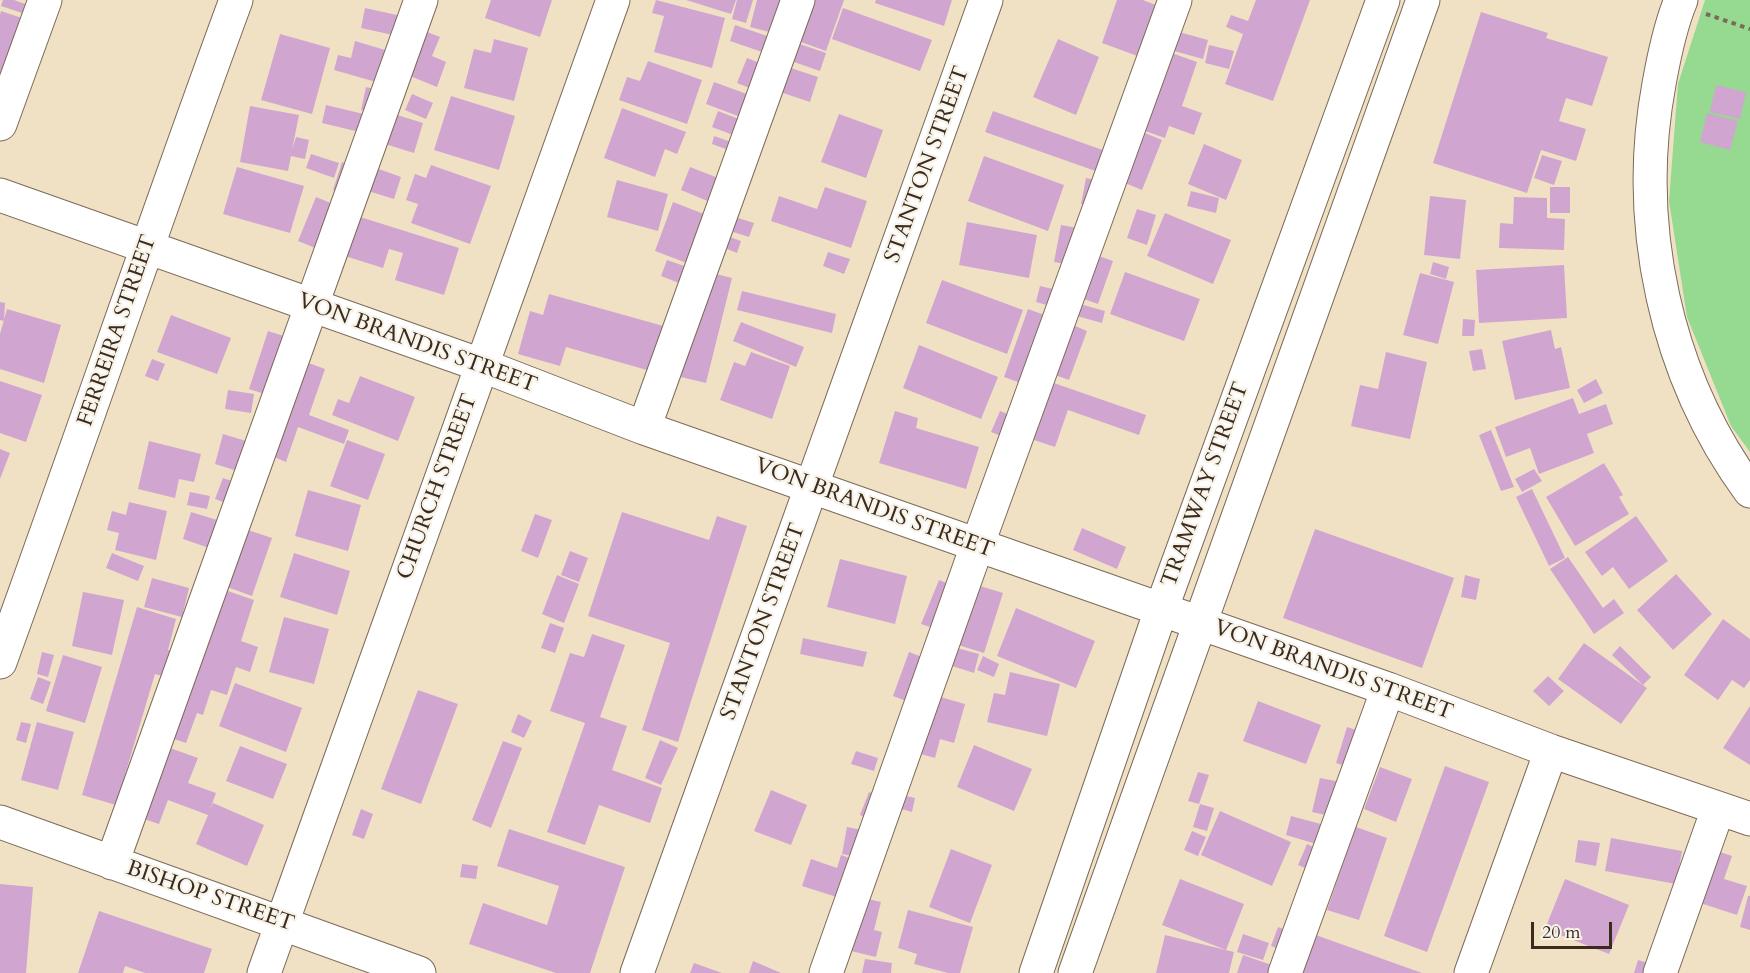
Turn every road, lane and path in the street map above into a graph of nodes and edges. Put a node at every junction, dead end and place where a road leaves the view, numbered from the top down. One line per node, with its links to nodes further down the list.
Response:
1 (45, 0): 13 (street)
2 (236, 0): 16 (street, FERREIRA STREET)
3 (421, 0): 19 (street)
4 (613, 0): 20 (street, CHURCH STREET)
5 (798, 0): 21 (street)
6 (986, 0): 22 (street, STANTON STREET)
7 (1175, 0): 24 (street)
8 (1383, 0): 12 (street, TRAMWAY STREET)
9 (1423, 0): 14 (street, TRAMWAY STREET)
10 (1676, 2): 11 (path); 23 (street)
11 (1750, 30)
12 (1339, 123): 14 (street); 17 (street, TRAMWAY STREET)
13 (0, 124)
14 (1376, 134): 18 (street, TRAMWAY STREET)
15 (0, 195): 16 (street, VON BRANDIS STREET)
16 (147, 247): 19 (street, VON BRANDIS STREET); 27 (street, FERREIRA STREET)
17 (1290, 254): 18 (street); 25 (street, TRAMWAY STREET)
18 (1327, 271): 26 (street, TRAMWAY STREET)
19 (312, 306): 20 (street, VON BRANDIS STREET); 33 (street)
20 (481, 365): 21 (street, VON BRANDIS STREET); 36 (street, CHURCH STREET)
21 (644, 428): 22 (street, VON BRANDIS STREET)
22 (813, 487): 24 (street, VON BRANDIS STREET); 39 (street, STANTON STREET)
23 (1750, 490)
24 (977, 546): 25 (street, VON BRANDIS STREET); 40 (street)
25 (1161, 610): 26 (street, VON BRANDIS STREET); 34 (street, TRAMWAY STREET)
26 (1201, 623): 28 (street, VON BRANDIS STREET); 35 (street, TRAMWAY STREET)
27 (0, 662)
28 (1388, 689): 29 (street, VON BRANDIS STREET); 43 (street)
29 (1551, 751): 30 (street, VON BRANDIS STREET); 44 (street)
30 (1718, 808): 31 (street, VON BRANDIS STREET); 45 (street)
31 (1750, 819)
32 (0, 822): 33 (street, BISHOP STREET)
33 (112, 863): 36 (street, BISHOP STREET)
34 (1064, 894): 35 (street); 41 (street, TRAMWAY STREET)
35 (1100, 906): 42 (street, TRAMWAY STREET)
36 (282, 922): 37 (street, CHURCH STREET); 38 (street, BISHOP STREET)
37 (264, 973)
38 (420, 973)
39 (638, 973)
40 (826, 973)
41 (1036, 973)
42 (1075, 973)
43 (1285, 973)
44 (1471, 973)
45 (1660, 973)

